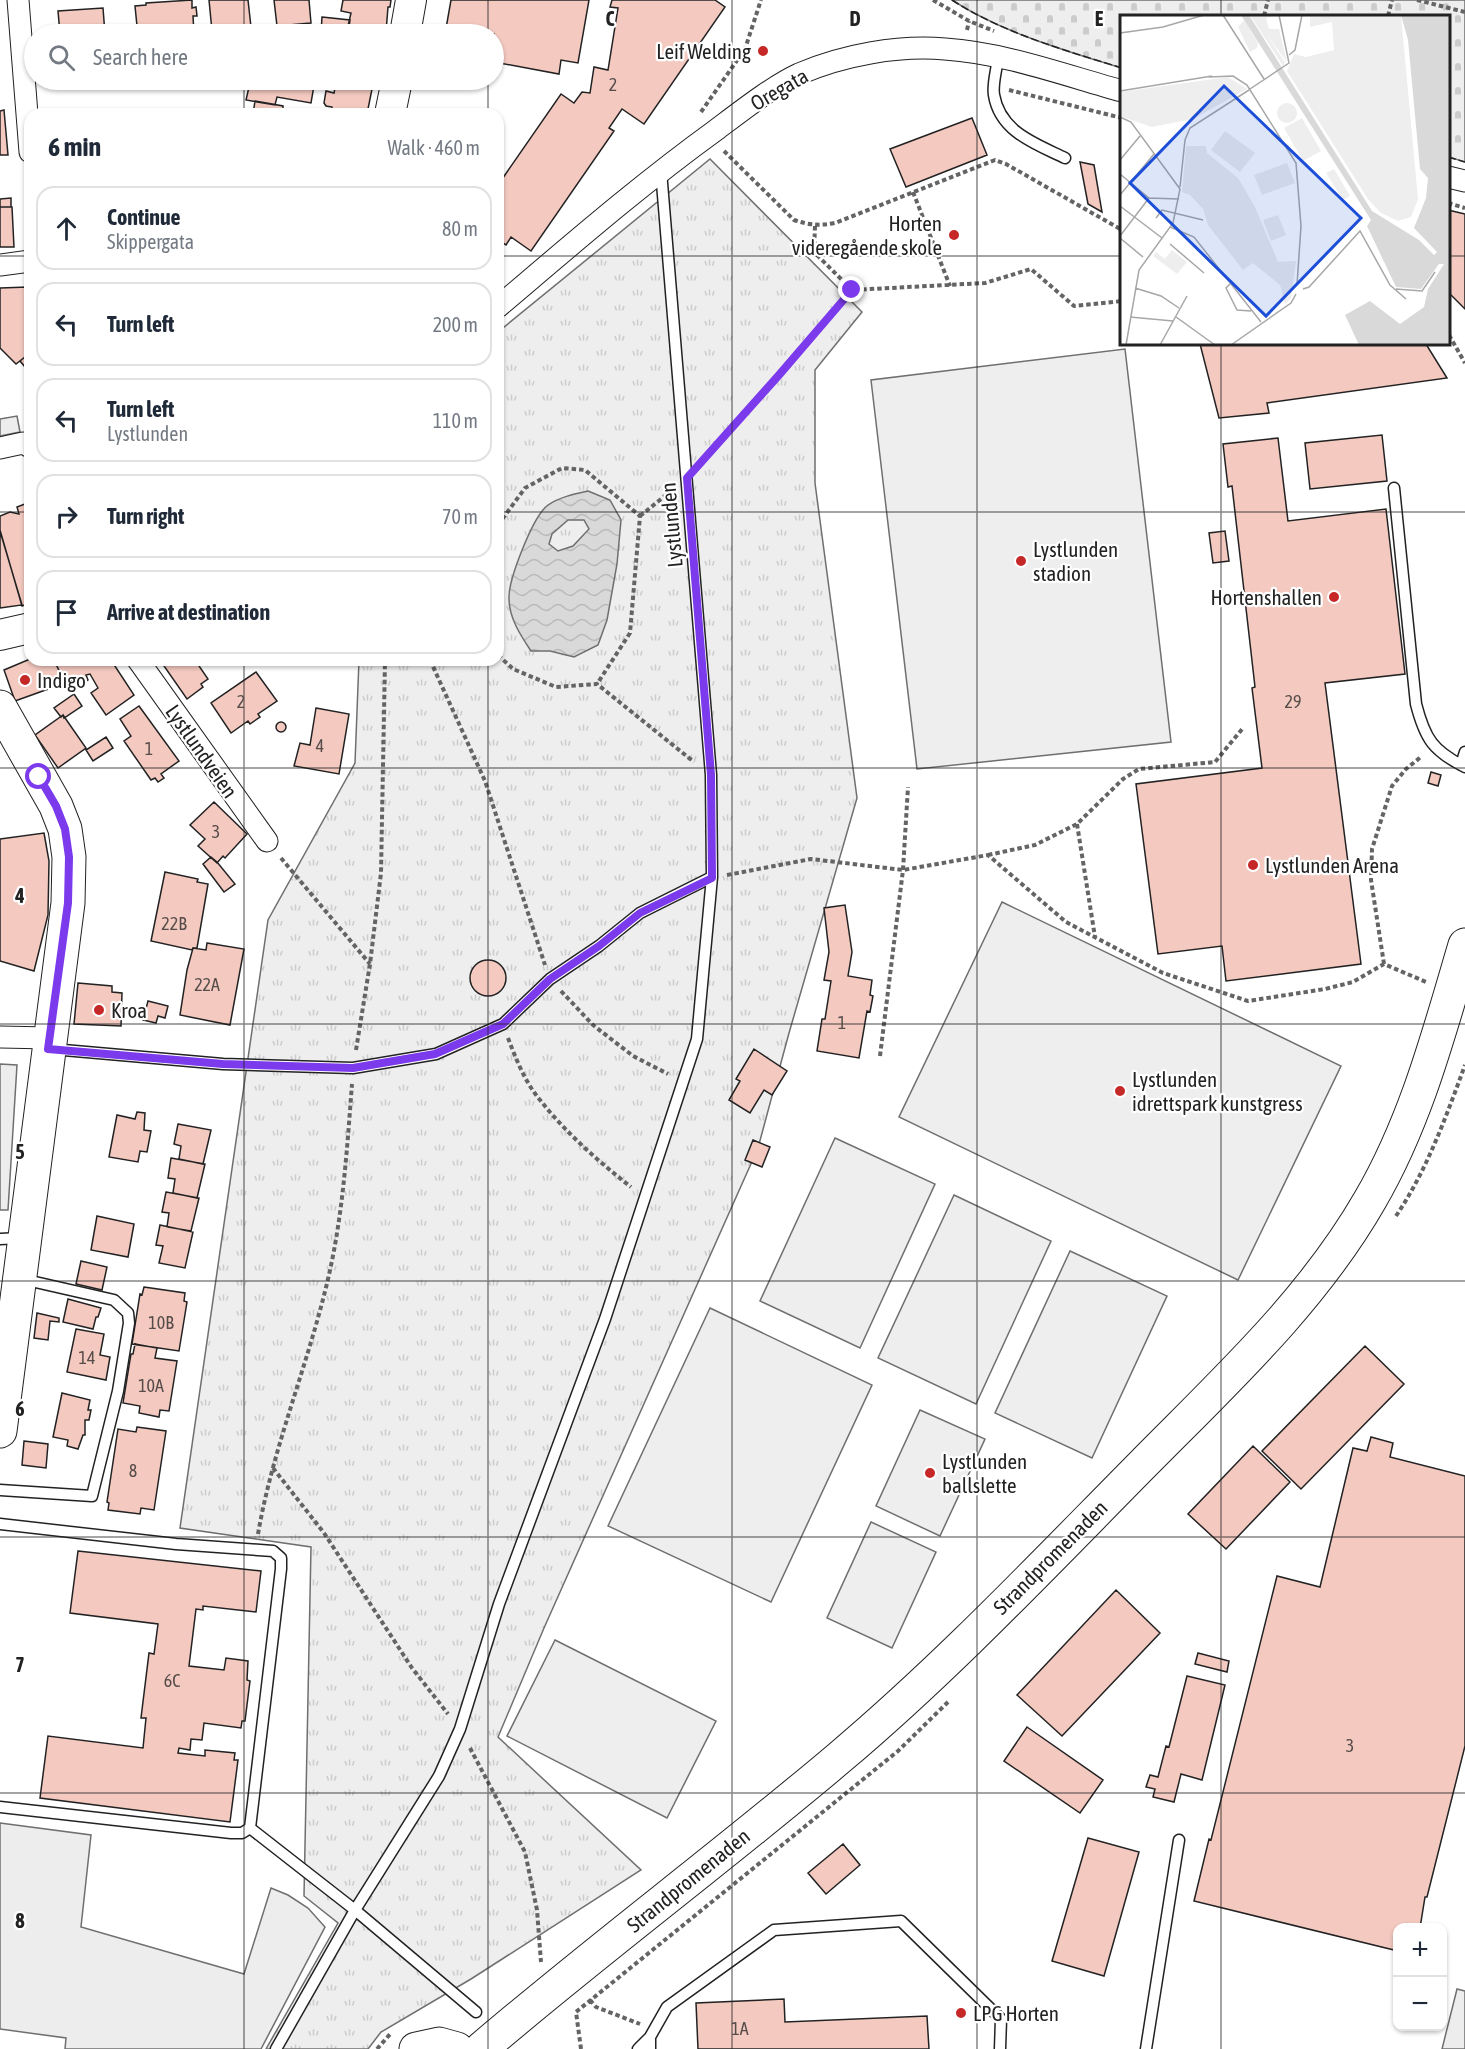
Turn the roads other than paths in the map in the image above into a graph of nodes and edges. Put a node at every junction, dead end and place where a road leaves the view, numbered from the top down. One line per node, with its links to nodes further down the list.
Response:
1 (18, 0): 5 (street)
2 (411, 0): 3 (main road)
3 (407, 24)
4 (998, 57): 8 (street, Oregata); 11 (lane); 12 (street, Oregata)
5 (24, 76)
6 (25, 90): 9 (street)
7 (395, 90): 10 (main road)
8 (1120, 90)
9 (27, 108)
10 (391, 108)
11 (1065, 158)
12 (661, 169): 17 (street, Oregata); 28 (lane, Lystlunden)
13 (1450, 177): 14 (street)
14 (1465, 181)
15 (24, 262): 16 (street)
16 (0, 265)
17 (504, 302)
18 (24, 444): 19 (street)
19 (0, 448)
20 (1394, 488): 26 (lane)
21 (24, 629): 22 (main road)
22 (0, 635)
23 (142, 666): 27 (street, Lystlundveien)
24 (0, 707): 31 (main road)
25 (1465, 752): 26 (lane)
26 (1463, 766)
27 (267, 841)
28 (712, 878): 31 (lane); 40 (lane, Lystlunden)
29 (1465, 945): 46 (main road, Strandpromenaden)
30 (0, 1036): 31 (street)
31 (49, 1044): 32 (main road)
32 (12, 1238): 33 (main road)
33 (19, 1278): 34 (main road); 35 (lane)
34 (0, 1431)
35 (0, 1490)
36 (0, 1524): 38 (lane)
37 (0, 1807): 38 (lane)
38 (250, 1828): 40 (lane)
39 (1179, 1840): 49 (lane)
40 (355, 1910): 41 (lane); 43 (lane, Lystlunden)
41 (476, 2012)
42 (651, 2042): 47 (lane); 48 (lane)
43 (276, 2049)
44 (416, 2049): 45 (main road)
45 (458, 2049)
46 (481, 2049)
47 (638, 2049)
48 (1000, 2049)
49 (1146, 2049)

